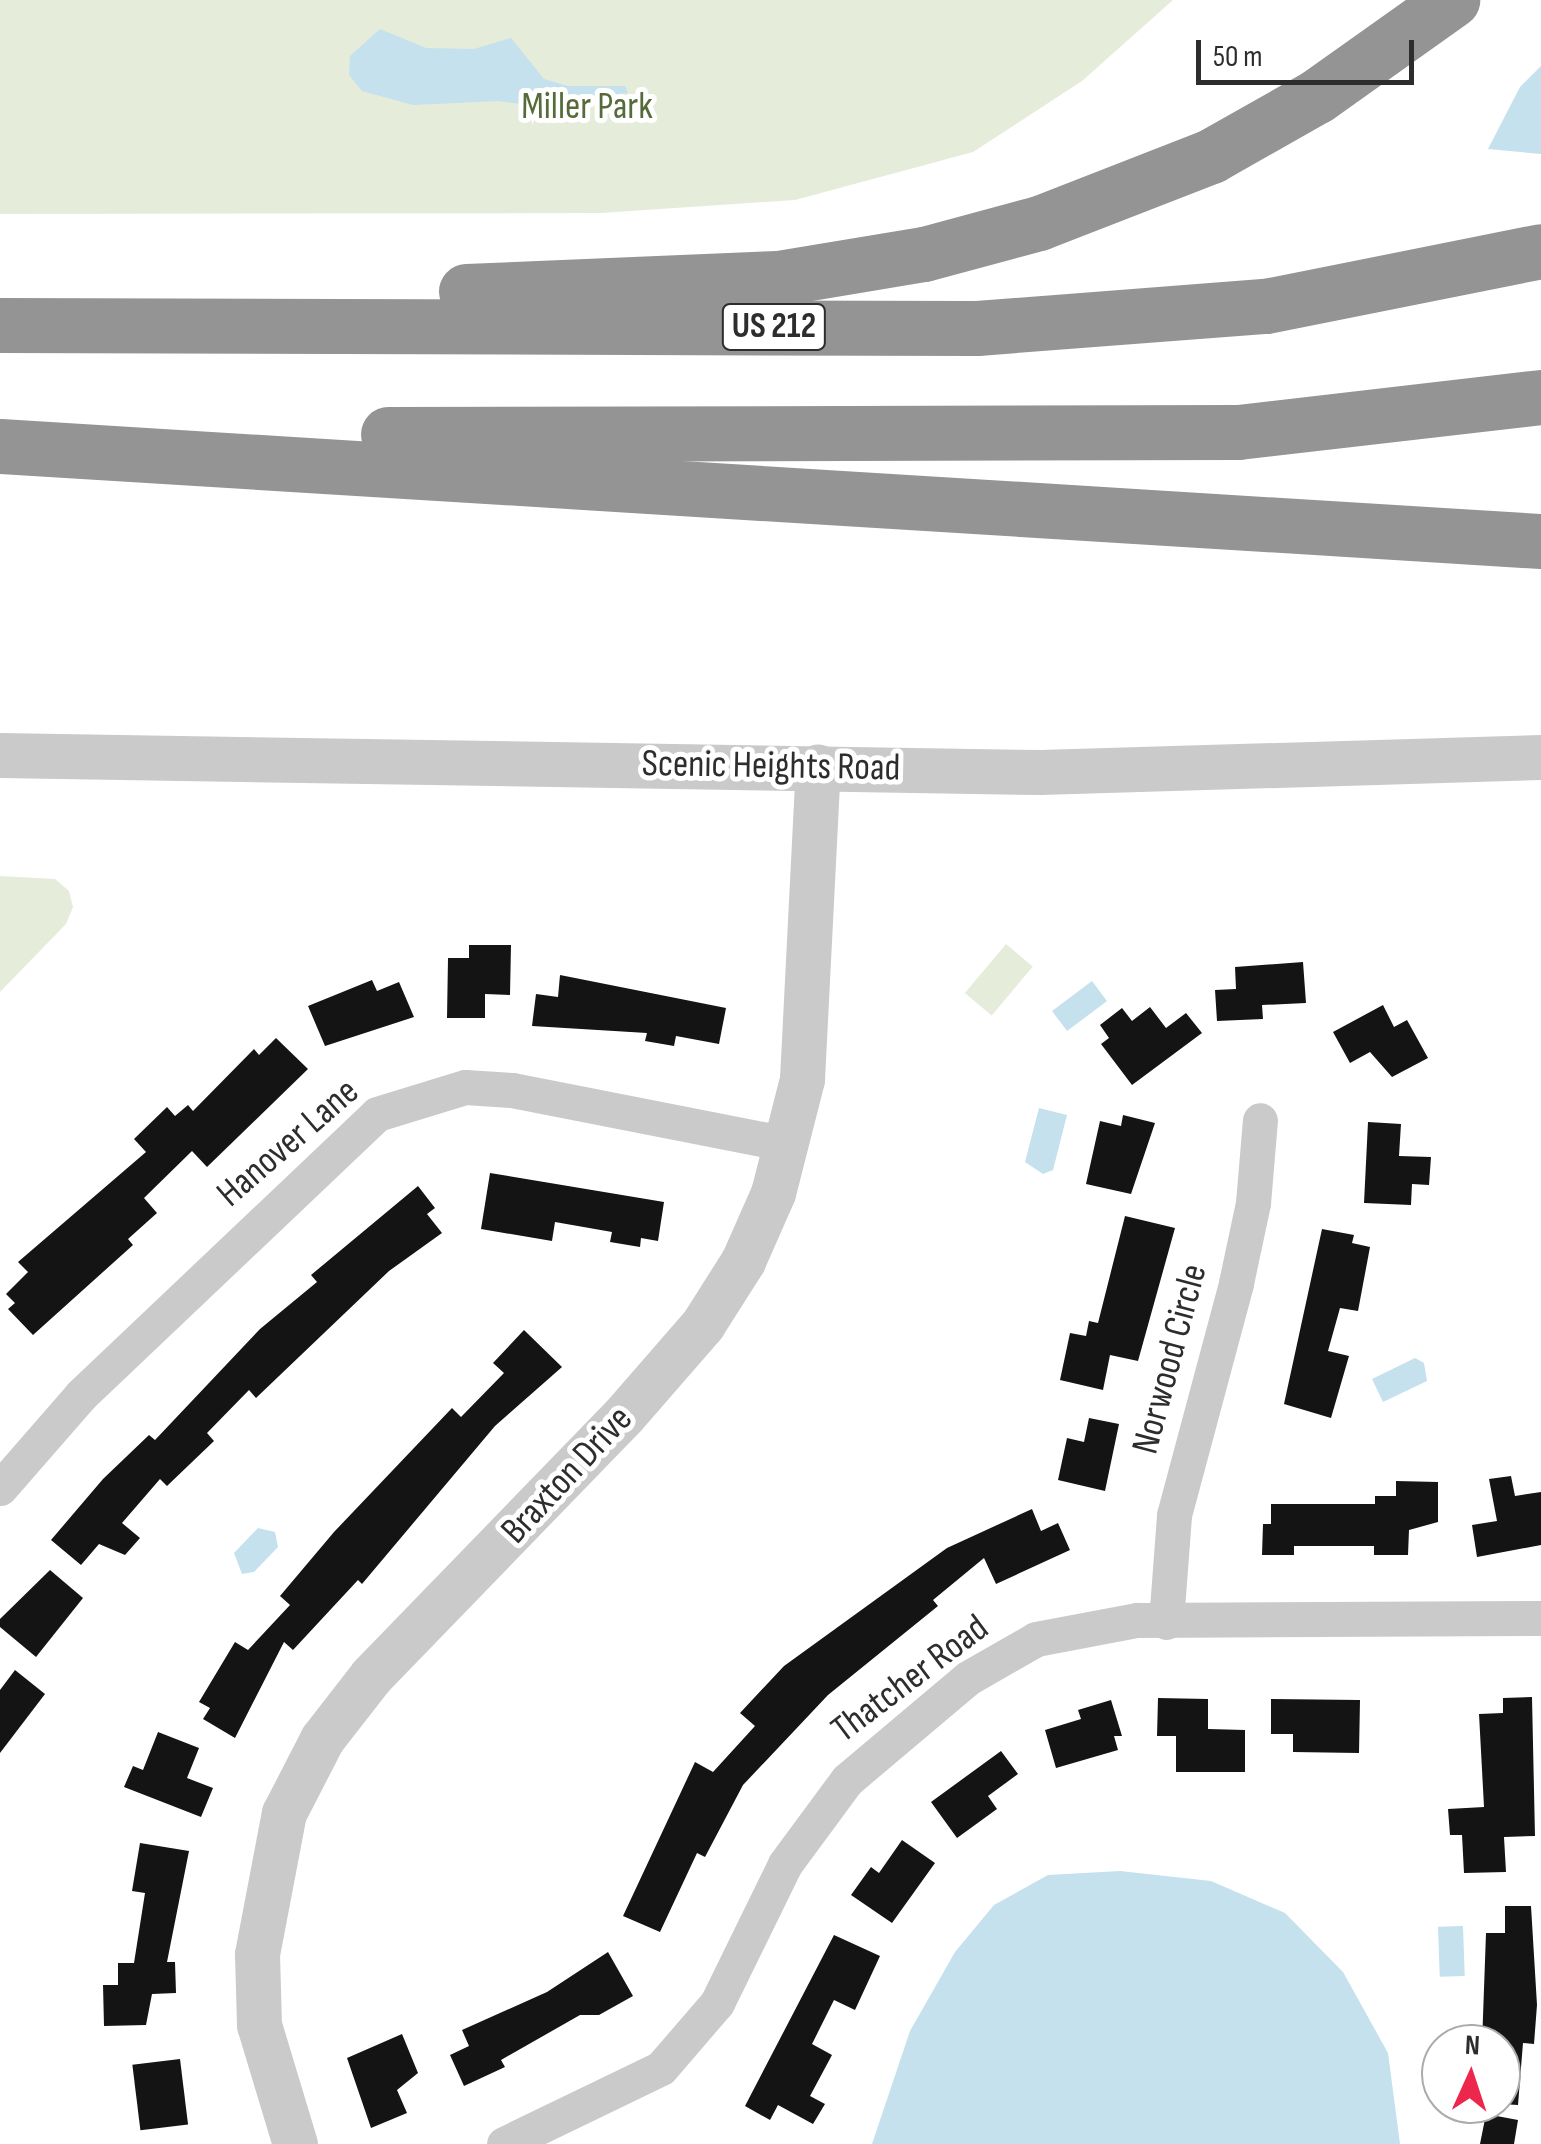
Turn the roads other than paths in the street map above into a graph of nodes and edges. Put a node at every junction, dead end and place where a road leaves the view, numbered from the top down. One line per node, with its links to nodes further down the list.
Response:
1 (1452, 0): 3 (highway)
2 (1541, 251): 4 (highway, US 212)
3 (0, 300)
4 (0, 325)
5 (1541, 397): 6 (highway)
6 (0, 432)
7 (0, 446): 8 (highway)
8 (1541, 541)
9 (0, 755): 11 (street, Scenic Heights Road)
10 (1541, 757): 11 (street, Scenic Heights Road)
11 (818, 766): 13 (street, Braxton Drive)
12 (1260, 1120): 16 (street, Norwood Circle)
13 (786, 1144): 14 (street, Hanover Lane); 17 (street, Braxton Drive)
14 (0, 1488)
15 (1541, 1618): 16 (street, Thatcher Road)
16 (1166, 1622): 18 (street, Thatcher Road)
17 (295, 2144)
18 (504, 2144)

